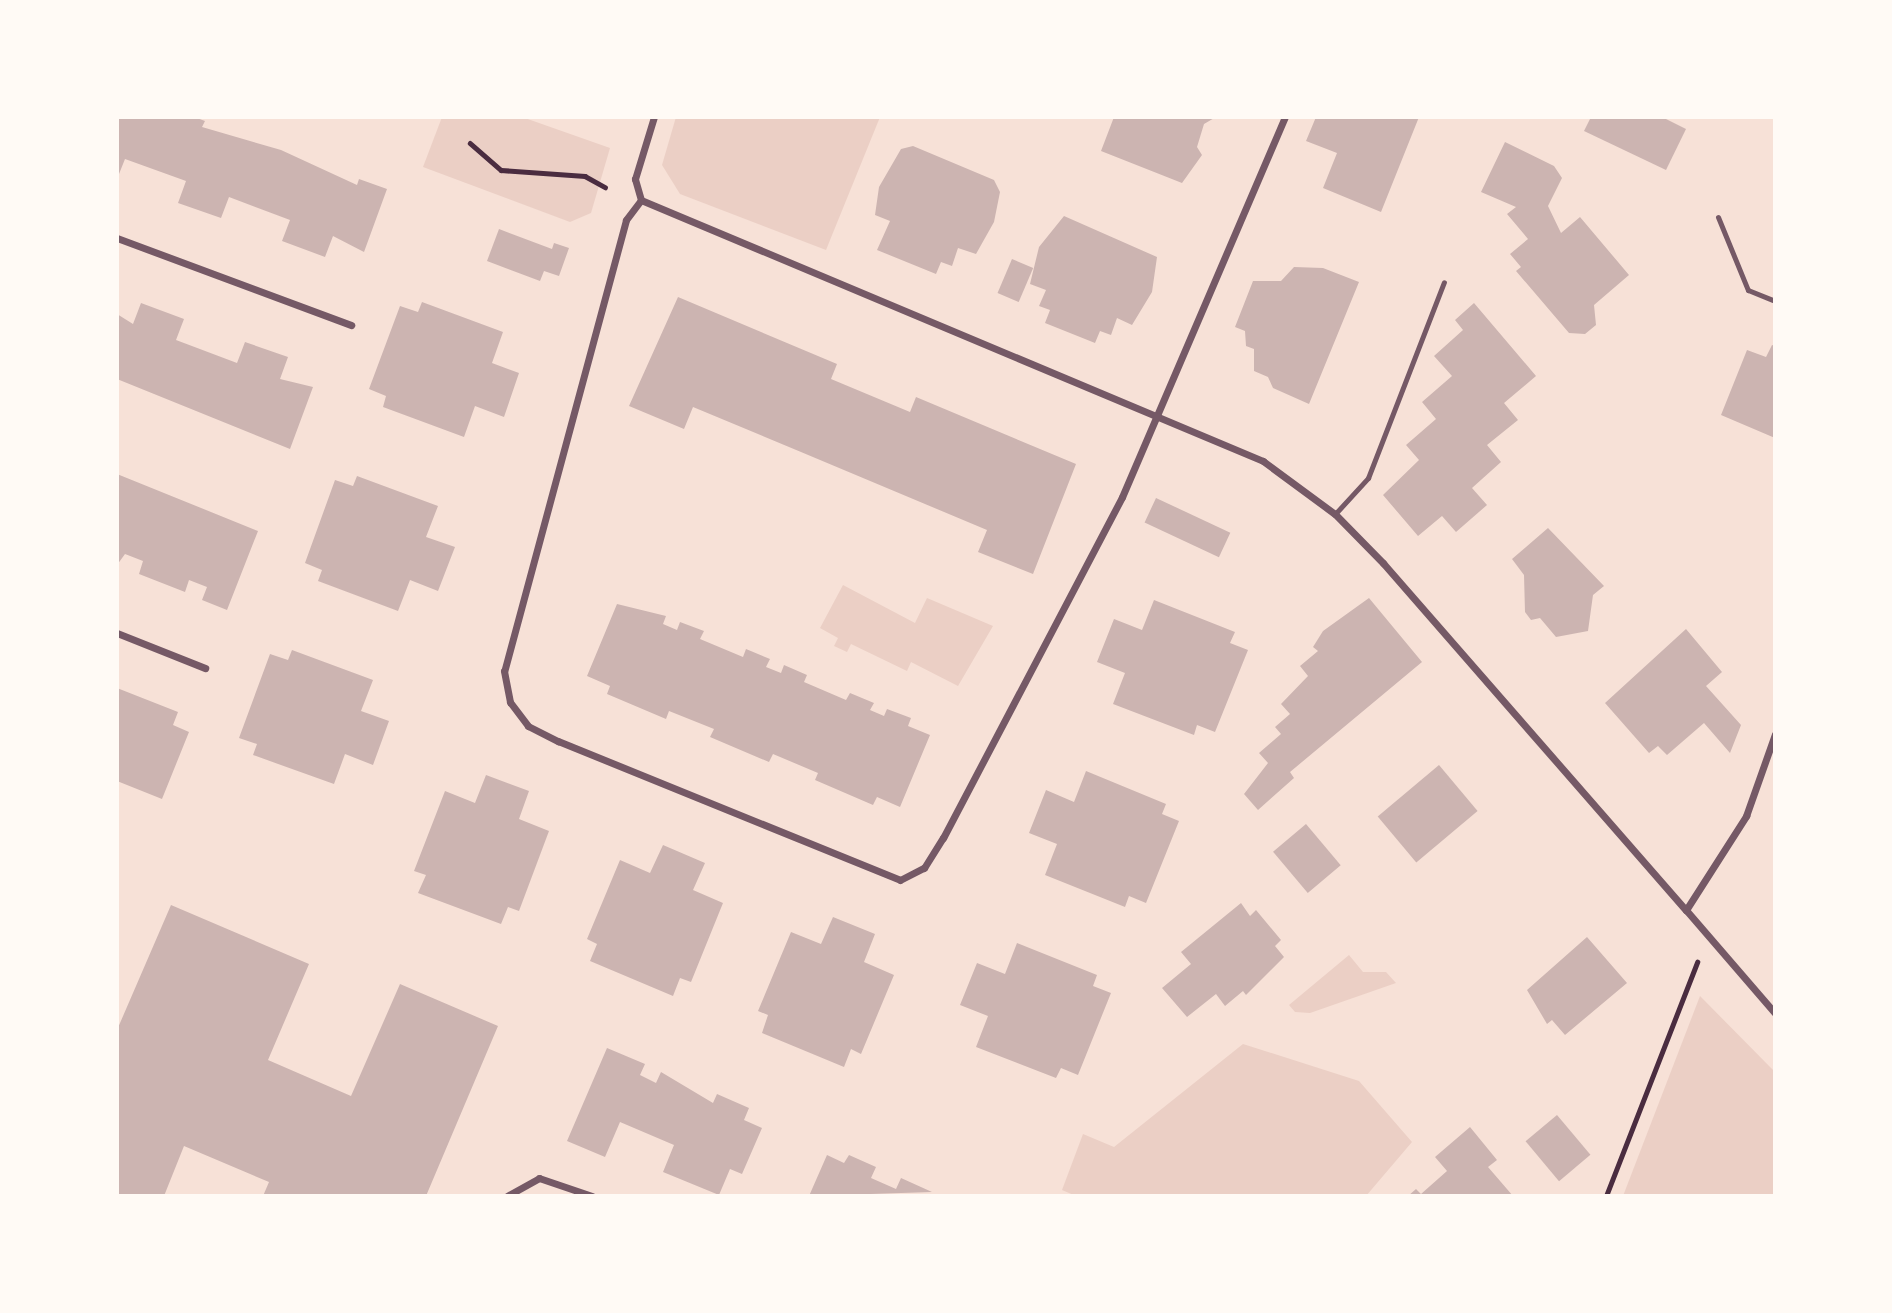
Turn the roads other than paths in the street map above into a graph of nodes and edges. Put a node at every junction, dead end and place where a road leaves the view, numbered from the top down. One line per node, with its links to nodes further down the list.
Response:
1 (654, 117): 3 (street)
2 (1285, 117): 9 (street)
3 (641, 200): 9 (street); 9 (street)
4 (1718, 217): 7 (lane)
5 (117, 238): 8 (street)
6 (1444, 282): 10 (lane)
7 (1775, 301)
8 (351, 325)
9 (1160, 421): 10 (street)
10 (1335, 514): 14 (street)
11 (117, 633): 12 (street)
12 (205, 668)
13 (1775, 734): 14 (street)
14 (1686, 910): 15 (street)
15 (1775, 1013)
16 (507, 1196): 17 (street)
17 (592, 1196)

